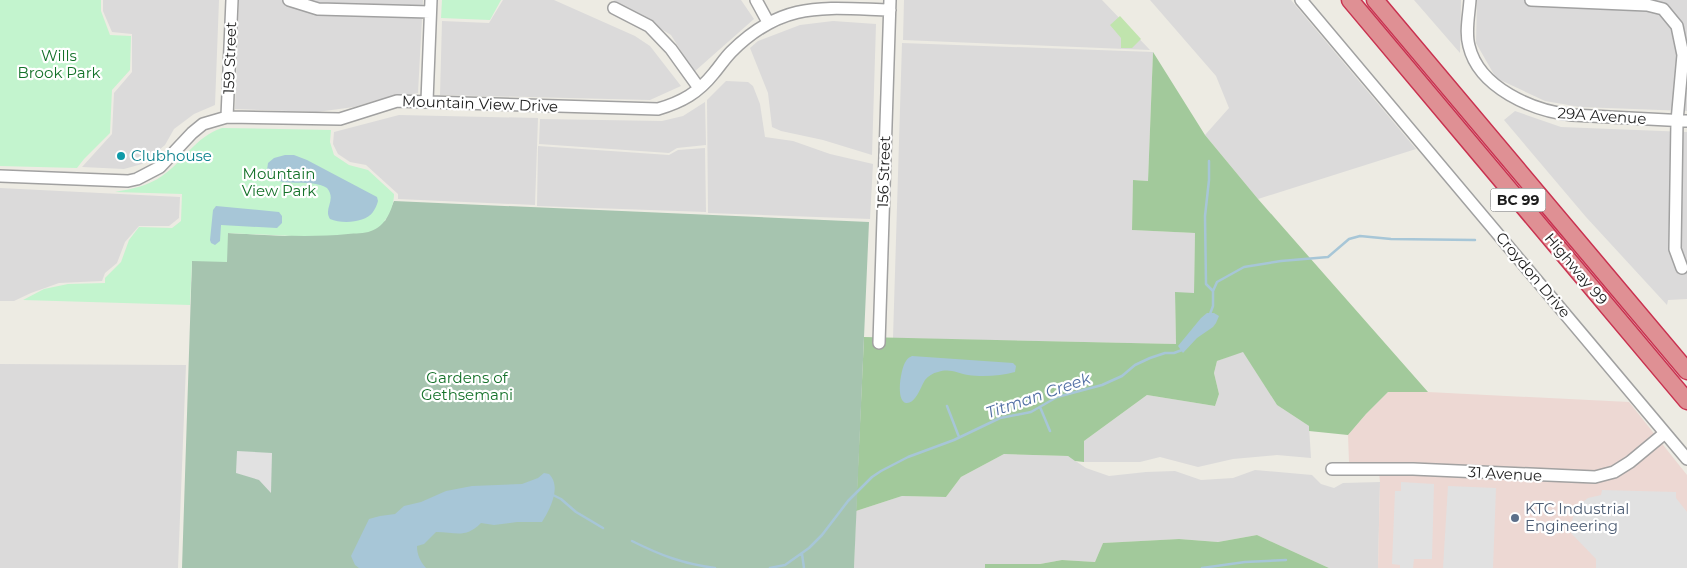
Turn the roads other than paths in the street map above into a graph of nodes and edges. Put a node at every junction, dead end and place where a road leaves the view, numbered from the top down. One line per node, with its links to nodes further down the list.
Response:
1 (232, 0): 16 (street, 159 Street)
2 (289, 0): 12 (street)
3 (431, 0): 12 (street)
4 (756, 0): 13 (street)
5 (1301, 0): 23 (street, Croydon Drive)
6 (1350, 0): 22 (highway, Highway 99 / BC 99)
7 (1374, 0): 21 (highway, Highway 99 / BC 99)
8 (1470, 0): 17 (street, 29A Avenue)
9 (1531, 0): 17 (street)
10 (890, 5): 13 (street, Mountain View Drive); 20 (street, 156 Street)
11 (614, 8): 14 (street)
12 (430, 12): 15 (street)
13 (768, 22): 14 (street, Mountain View Drive)
14 (699, 88): 15 (street, Mountain View Drive)
15 (426, 101): 16 (street, Mountain View Drive)
16 (227, 117): 18 (street, Mountain View Drive)
17 (1682, 121): 19 (street)
18 (0, 176)
19 (1682, 268)
20 (879, 343)
21 (1687, 371)
22 (1687, 401)
23 (1665, 433): 24 (street, Croydon Drive); 25 (street, 31 Avenue)
24 (1687, 459)
25 (1332, 468)

